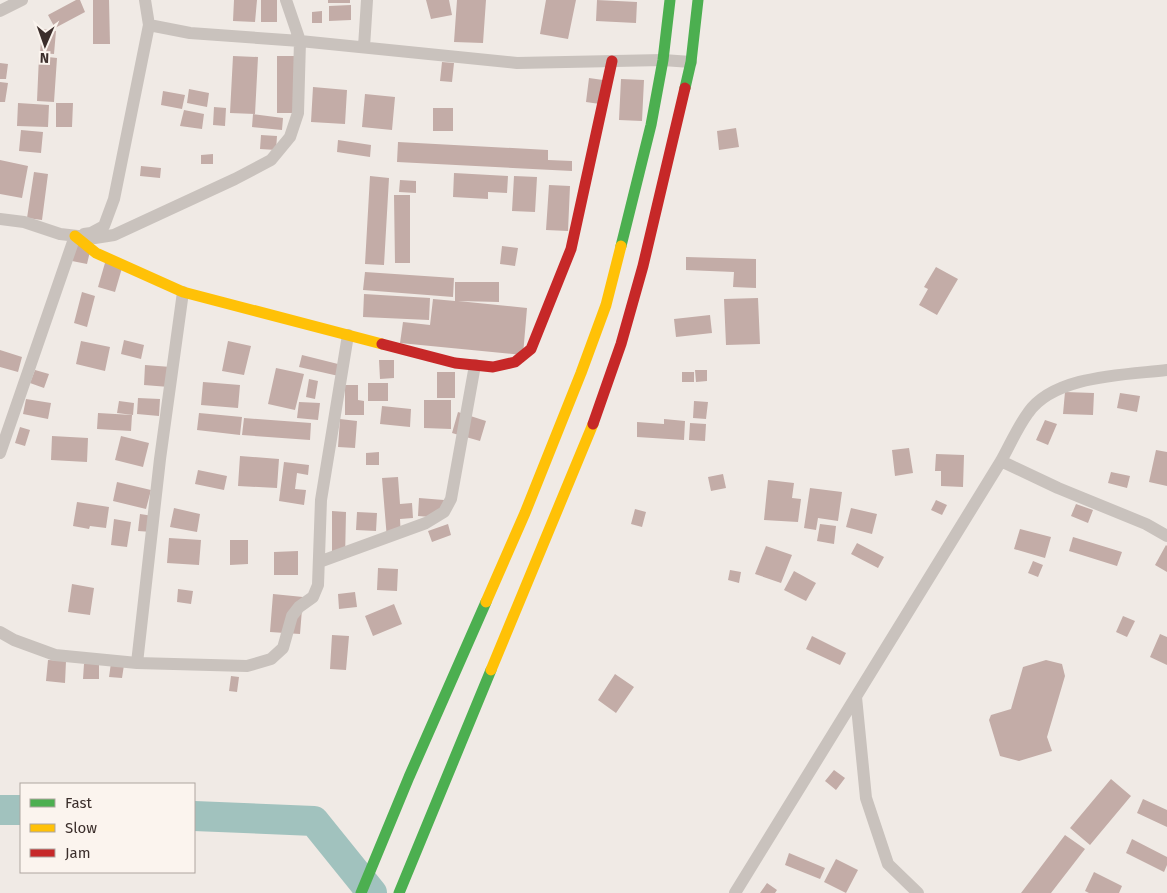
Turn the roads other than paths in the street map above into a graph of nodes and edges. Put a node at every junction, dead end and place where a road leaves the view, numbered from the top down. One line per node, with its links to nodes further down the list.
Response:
1 (22, 0): 7 (street)
2 (145, 0): 8 (street)
3 (286, 0): 9 (street)
4 (367, 0): 10 (street)
5 (670, 0): 11 (street)
6 (698, 0): 13 (street)
7 (0, 11)
8 (149, 25): 9 (street); 15 (street)
9 (300, 41): 10 (street); 15 (street)
10 (364, 47): 12 (street)
11 (663, 60): 12 (street); 13 (street); 27 (street)
12 (612, 61): 18 (street)
13 (691, 62): 28 (street)
14 (0, 219): 15 (street)
15 (75, 236): 16 (street); 20 (street)
16 (183, 292): 17 (street); 25 (street)
17 (348, 335): 18 (street); 23 (street)
18 (475, 366): 23 (street)
19 (1167, 370): 21 (street)
20 (0, 453)
21 (1001, 461): 22 (street); 26 (street)
22 (1167, 536)
23 (319, 562): 25 (street)
24 (0, 632): 25 (street)
25 (136, 663)
26 (856, 697): 29 (street); 30 (street)
27 (361, 893)
28 (399, 893)
29 (735, 893)
30 (918, 893)

